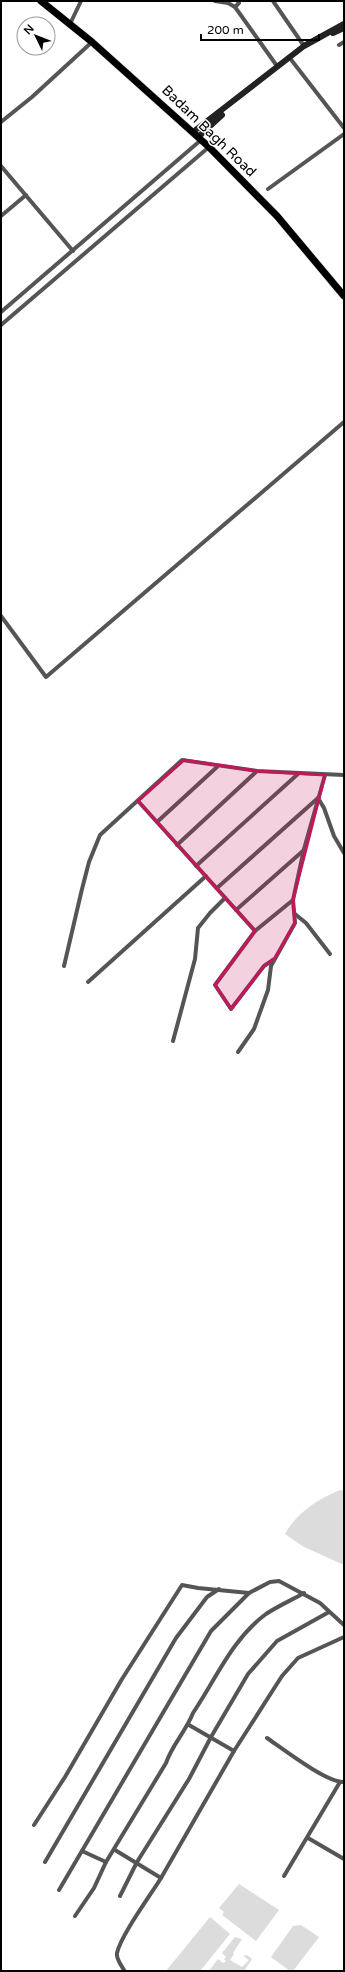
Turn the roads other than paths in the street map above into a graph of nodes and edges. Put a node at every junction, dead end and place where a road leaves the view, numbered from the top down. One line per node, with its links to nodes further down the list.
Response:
1 (41, 1): 7 (main road, Badam Bagh Road)
2 (81, 1): 7 (street)
3 (215, 1): 6 (street)
4 (238, 1): 6 (street)
5 (273, 1): 13 (street)
6 (235, 7): 15 (street)
7 (70, 24): 10 (main road, Badam Bagh Road)
8 (344, 24): 13 (main road)
9 (344, 28): 14 (main road)
10 (92, 42): 16 (street); 19 (main road, Badam Bagh Road)
11 (344, 42): 12 (street)
12 (339, 45)
13 (304, 46): 14 (main road)
14 (290, 59): 15 (main road); 17 (street); 19 (main road)
15 (277, 66): 19 (main road)
16 (1, 122)
17 (344, 128)
18 (344, 134): 22 (street)
19 (197, 136): 20 (main road, Badam Bagh Road); 25 (street)
20 (209, 147): 26 (main road, Badam Bagh Road); 28 (street)
21 (1, 166): 23 (street)
22 (268, 190)
23 (26, 195): 24 (street); 25 (street)
24 (1, 216)
25 (73, 251): 27 (street)
26 (344, 296)
27 (1, 312)
28 (1, 325)
29 (344, 422): 30 (street)
30 (1, 616)
31 (217, 767): 32 (street); 37 (street); 38 (street)
32 (257, 772): 33 (street); 39 (street)
33 (299, 773): 34 (street); 42 (street)
34 (325, 775): 35 (street); 36 (street)
35 (344, 775)
36 (318, 798): 40 (street); 41 (street); 44 (street)
37 (138, 801): 38 (street); 52 (street)
38 (157, 822): 39 (street)
39 (177, 845): 42 (street)
40 (304, 849): 46 (street); 47 (street)
41 (343, 851)
42 (196, 866): 43 (street)
43 (206, 876): 44 (street); 53 (street)
44 (217, 888): 45 (street)
45 (225, 898): 47 (street); 54 (street)
46 (293, 900): 48 (street); 49 (street)
47 (236, 910): 49 (street)
48 (295, 914): 50 (street); 51 (street)
49 (255, 931): 51 (street)
50 (330, 954)
51 (275, 958): 55 (street)
52 (64, 966)
53 (88, 982)
54 (173, 1041)
55 (238, 1052)
56 (219, 1589): 57 (street); 67 (street); 72 (street)
57 (249, 1593): 58 (street); 70 (street)
58 (304, 1593): 59 (street); 62 (street)
59 (329, 1612): 60 (street); 63 (street)
60 (344, 1625)
61 (344, 1637): 65 (street)
62 (189, 1725): 63 (street); 69 (street)
63 (211, 1737): 65 (street); 74 (street)
64 (267, 1738): 66 (street)
65 (234, 1751): 76 (street)
66 (342, 1782): 68 (street)
67 (34, 1824)
68 (308, 1838): 71 (street); 75 (street)
69 (115, 1850): 73 (street); 74 (street)
70 (82, 1851): 73 (street); 77 (street)
71 (344, 1859)
72 (45, 1862)
73 (106, 1862): 79 (street)
74 (137, 1862): 76 (street); 78 (street)
75 (284, 1876)
76 (161, 1878): 80 (street)
77 (59, 1890)
78 (120, 1896)
79 (75, 1916)
80 (124, 1970)

